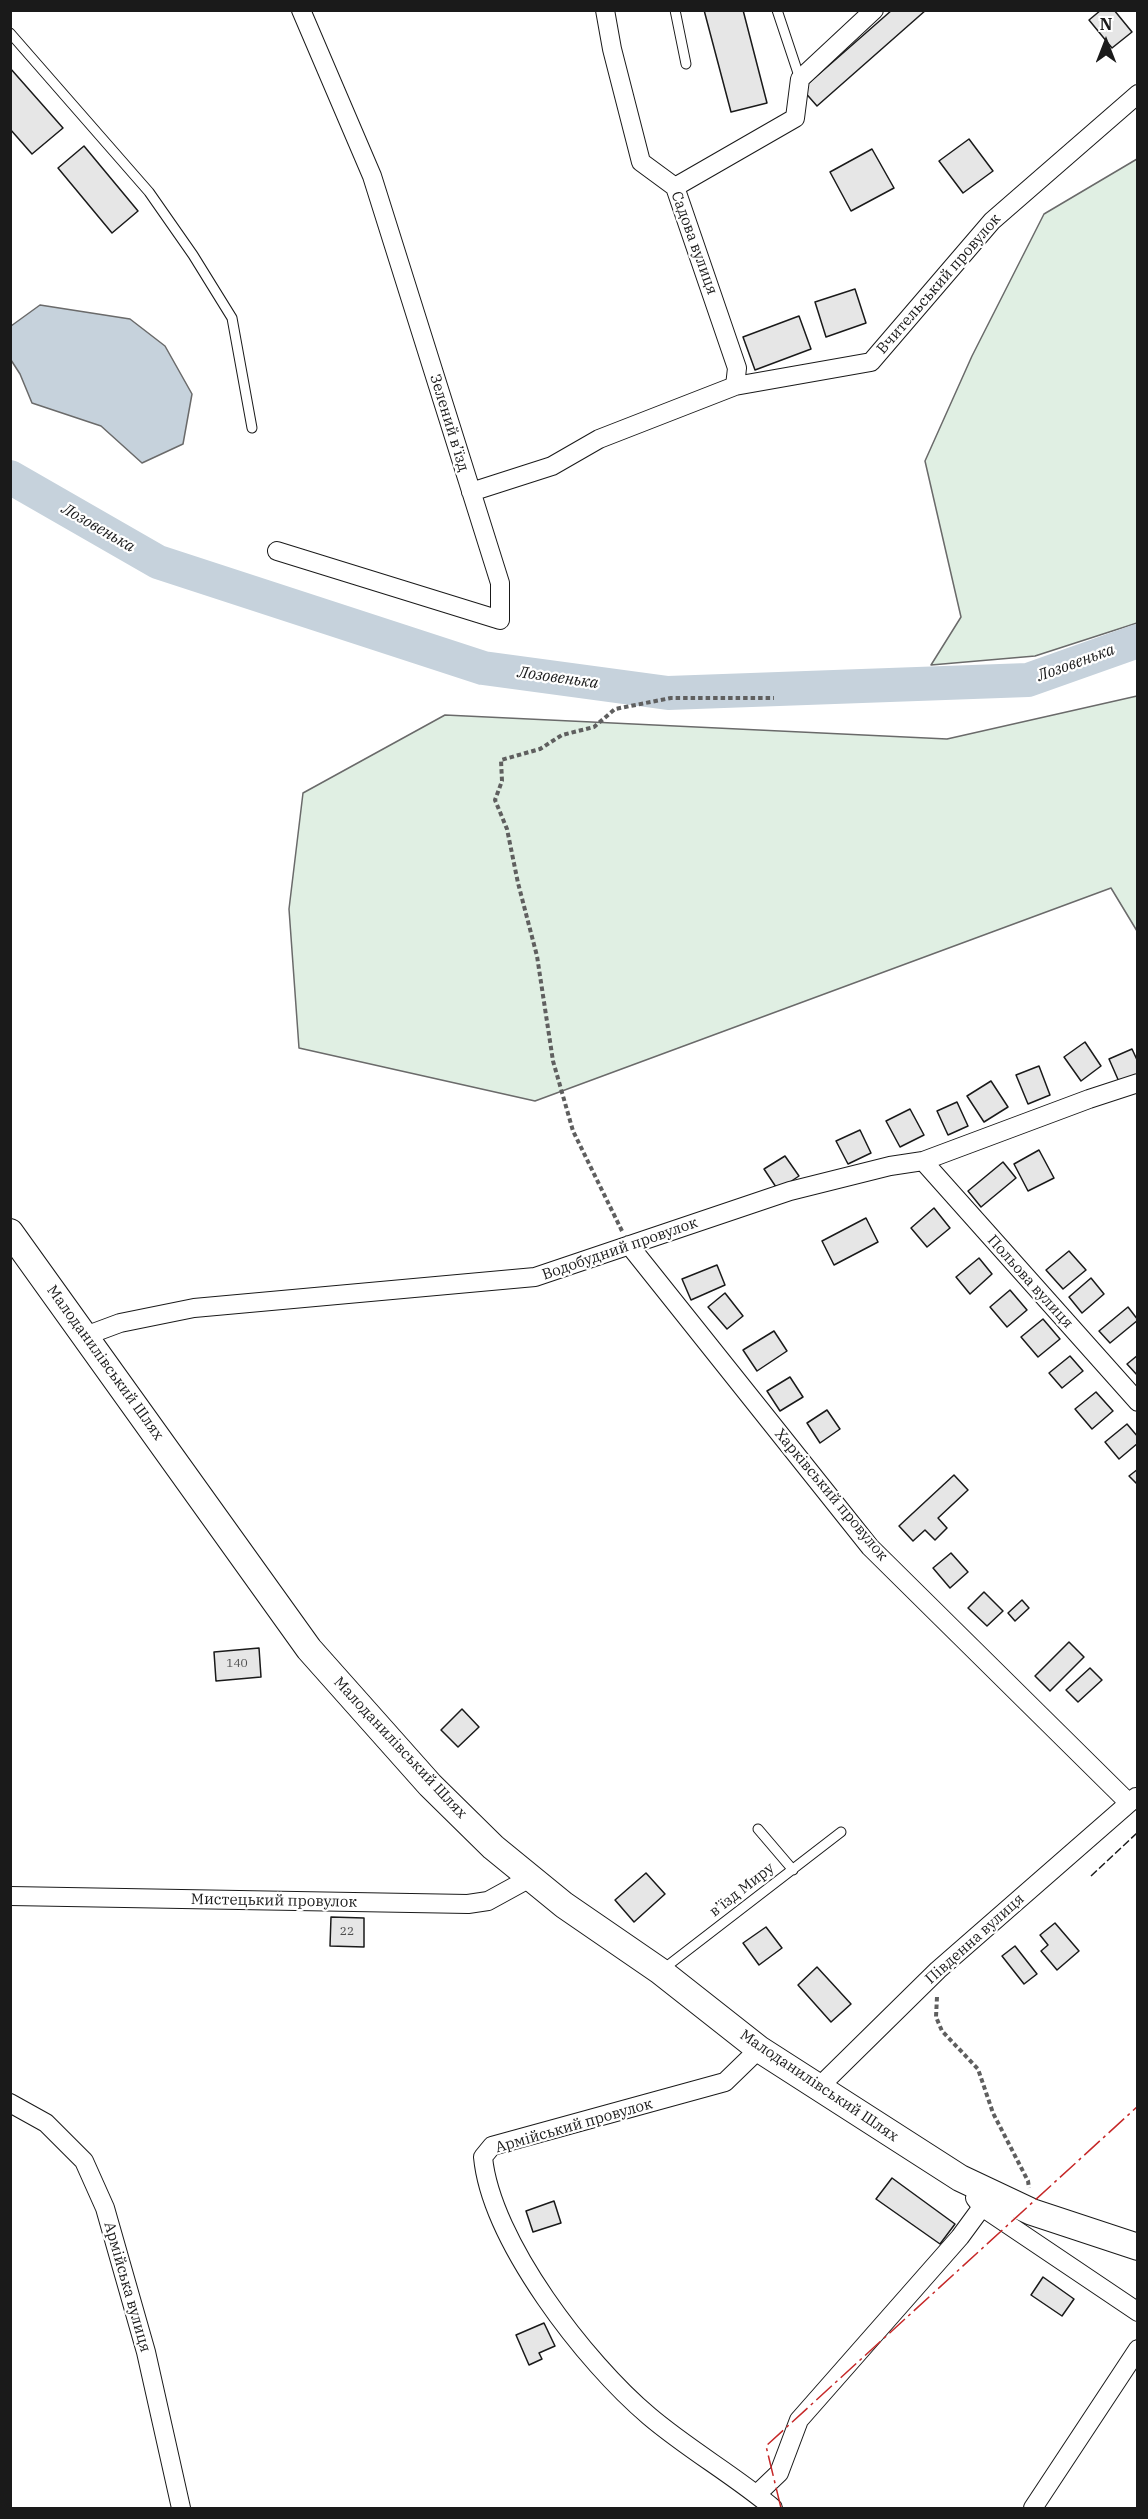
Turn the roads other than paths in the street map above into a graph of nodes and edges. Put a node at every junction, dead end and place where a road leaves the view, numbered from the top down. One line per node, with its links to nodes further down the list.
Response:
1 (301, 10): 13 (street, Зелений в’їзд)
2 (605, 10): 10 (street, Садова вулиця)
3 (675, 10): 7 (lane)
4 (777, 10): 8 (lane)
5 (874, 10): 8 (street)
6 (10, 33): 12 (lane)
7 (686, 64)
8 (800, 79): 10 (street)
9 (1137, 94): 11 (street, Вчительський провулок)
10 (675, 187): 11 (street, Садова вулиця)
11 (735, 386): 13 (street, Вчительський провулок)
12 (252, 428)
13 (471, 492): 14 (street, Зелений в’їзд)
14 (277, 551)
15 (1137, 1083): 16 (street, Водобудний провулок)
16 (923, 1161): 18 (street, Водобудний провулок); 20 (street, Польова вулиця)
17 (14, 1243): 19 (main road, Малоданилівський Шлях)
18 (629, 1245): 19 (street, Водобудний провулок); 21 (street, Харківський провулок)
19 (85, 1336): 25 (main road, Малоданилівський Шлях)
20 (1137, 1402)
21 (1133, 1800): 29 (street, Південна вулиця)
22 (758, 1829): 24 (lane)
23 (841, 1832): 24 (lane, в’їзд Миру)
24 (793, 1870): 27 (lane, в’їзд Миру)
25 (530, 1878): 26 (street, Мистецький провулок); 27 (main road, Малоданилівський Шлях)
26 (10, 1896)
27 (660, 1971): 28 (main road, Малоданилівський Шлях)
28 (759, 2049): 29 (main road, Малоданилівський Шлях); 36 (street, Армійський провулок)
29 (818, 2088): 31 (main road, Малоданилівський Шлях)
30 (10, 2103): 37 (street, Армійська вулиця)
31 (960, 2178): 32 (street); 33 (main road, Малоданилівський Шлях)
32 (982, 2207): 34 (street); 36 (street)
33 (1137, 2247)
34 (1137, 2312)
35 (1137, 2349): 39 (street)
36 (757, 2494): 38 (street, Армійський провулок)
37 (181, 2508)
38 (773, 2508)
39 (1033, 2508)

